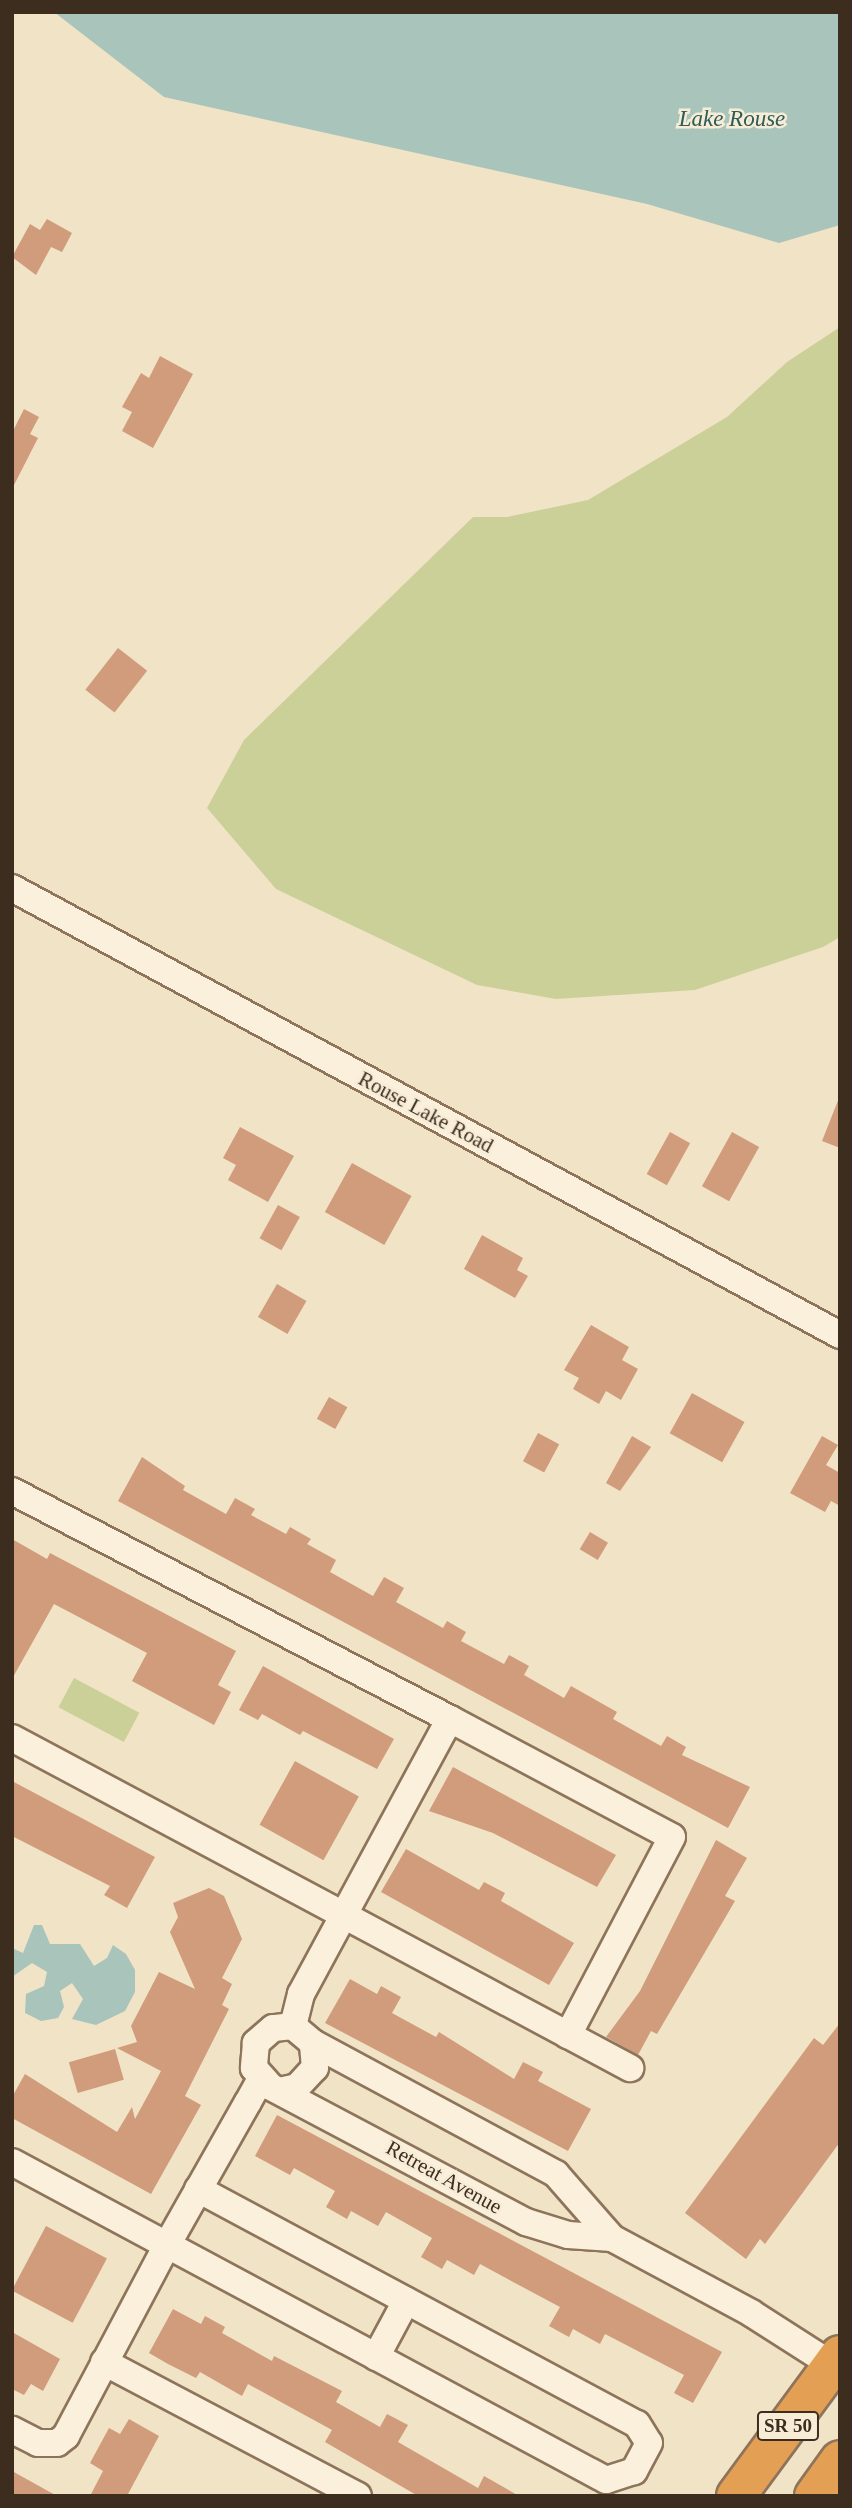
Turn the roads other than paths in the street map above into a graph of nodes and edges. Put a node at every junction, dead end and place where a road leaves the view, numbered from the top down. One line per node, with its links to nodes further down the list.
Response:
1 (12, 888): 2 (street, Rouse Lake Road)
2 (840, 1335)
3 (12, 1491): 4 (street)
4 (450, 1719): 6 (street); 8 (street)
5 (12, 1738): 6 (street)
6 (347, 1915): 7 (street); 8 (street)
7 (293, 2026): 9 (street); 11 (street)
8 (568, 2035): 10 (street)
9 (313, 2043): 11 (street); 14 (street, Retreat Avenue)
10 (630, 2068)
11 (272, 2085): 13 (street); 14 (street, Retreat Avenue)
12 (12, 2162): 15 (street)
13 (198, 2189): 15 (street); 16 (street)
14 (612, 2238): 19 (street, Retreat Avenue)
15 (167, 2245): 17 (street); 18 (street)
16 (406, 2301): 17 (street); 17 (street)
17 (376, 2357)
18 (104, 2362): 20 (street); 22 (street)
19 (837, 2363): 23 (highway, SR 50)
20 (12, 2430)
21 (840, 2460): 24 (highway, SR 50)
22 (358, 2496)
23 (736, 2496)
24 (814, 2496)

